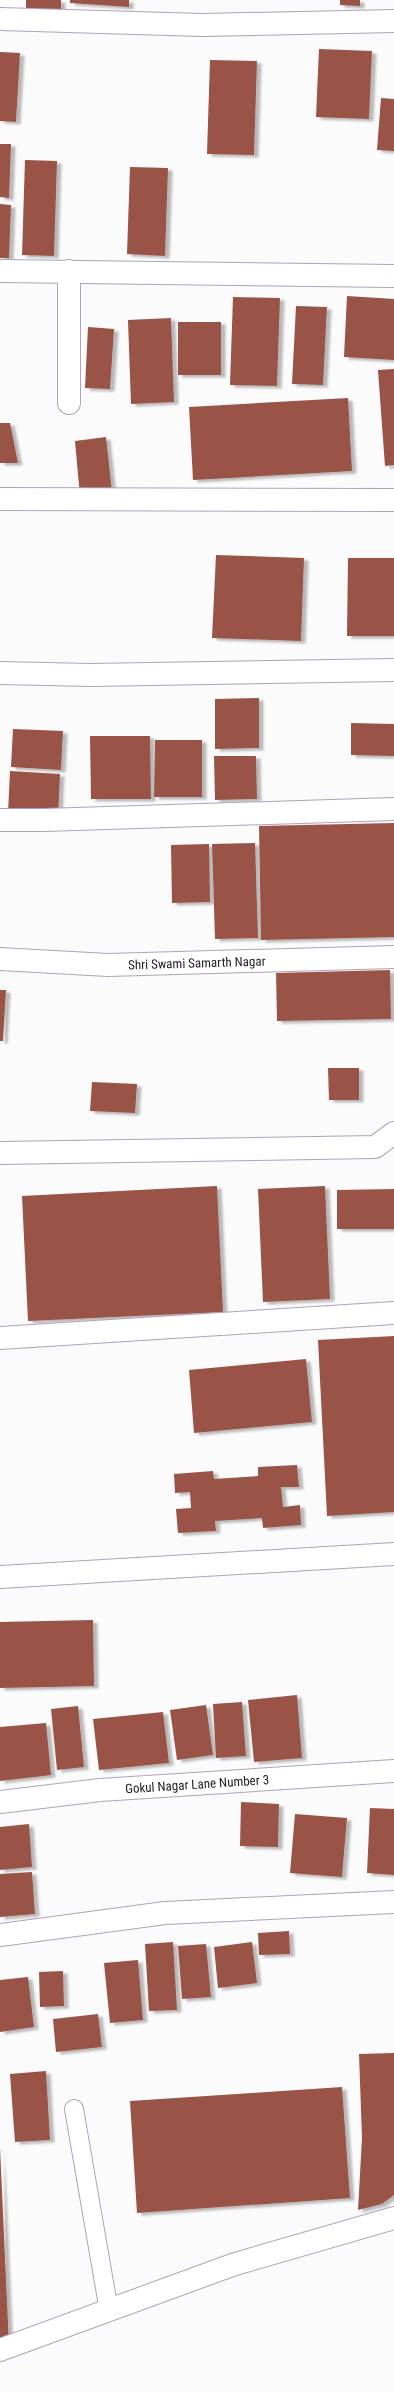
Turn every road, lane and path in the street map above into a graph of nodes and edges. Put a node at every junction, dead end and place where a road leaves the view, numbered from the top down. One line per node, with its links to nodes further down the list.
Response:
1 (0, 19): 2 (street)
2 (394, 21)
3 (69, 271): 4 (street); 5 (street); 6 (street)
4 (0, 272)
5 (394, 276)
6 (69, 403)
7 (0, 499): 8 (street)
8 (394, 500)
9 (394, 670): 10 (street)
10 (0, 673)
11 (394, 809): 12 (street)
12 (0, 820)
13 (394, 957): 14 (street, Shri Swami Samarth Nagar)
14 (0, 959)
15 (394, 1133): 16 (street)
16 (0, 1153)
17 (394, 1313): 18 (street)
18 (0, 1338)
19 (394, 1554): 20 (street)
20 (0, 1577)
21 (394, 1771): 22 (street, Gokul Nagar Lane Number 3)
22 (0, 1802)
23 (394, 1902): 24 (street)
24 (0, 1935)
25 (74, 2109): 27 (lane)
26 (394, 2218): 27 (street)
27 (109, 2311): 28 (street)
28 (0, 2350)

